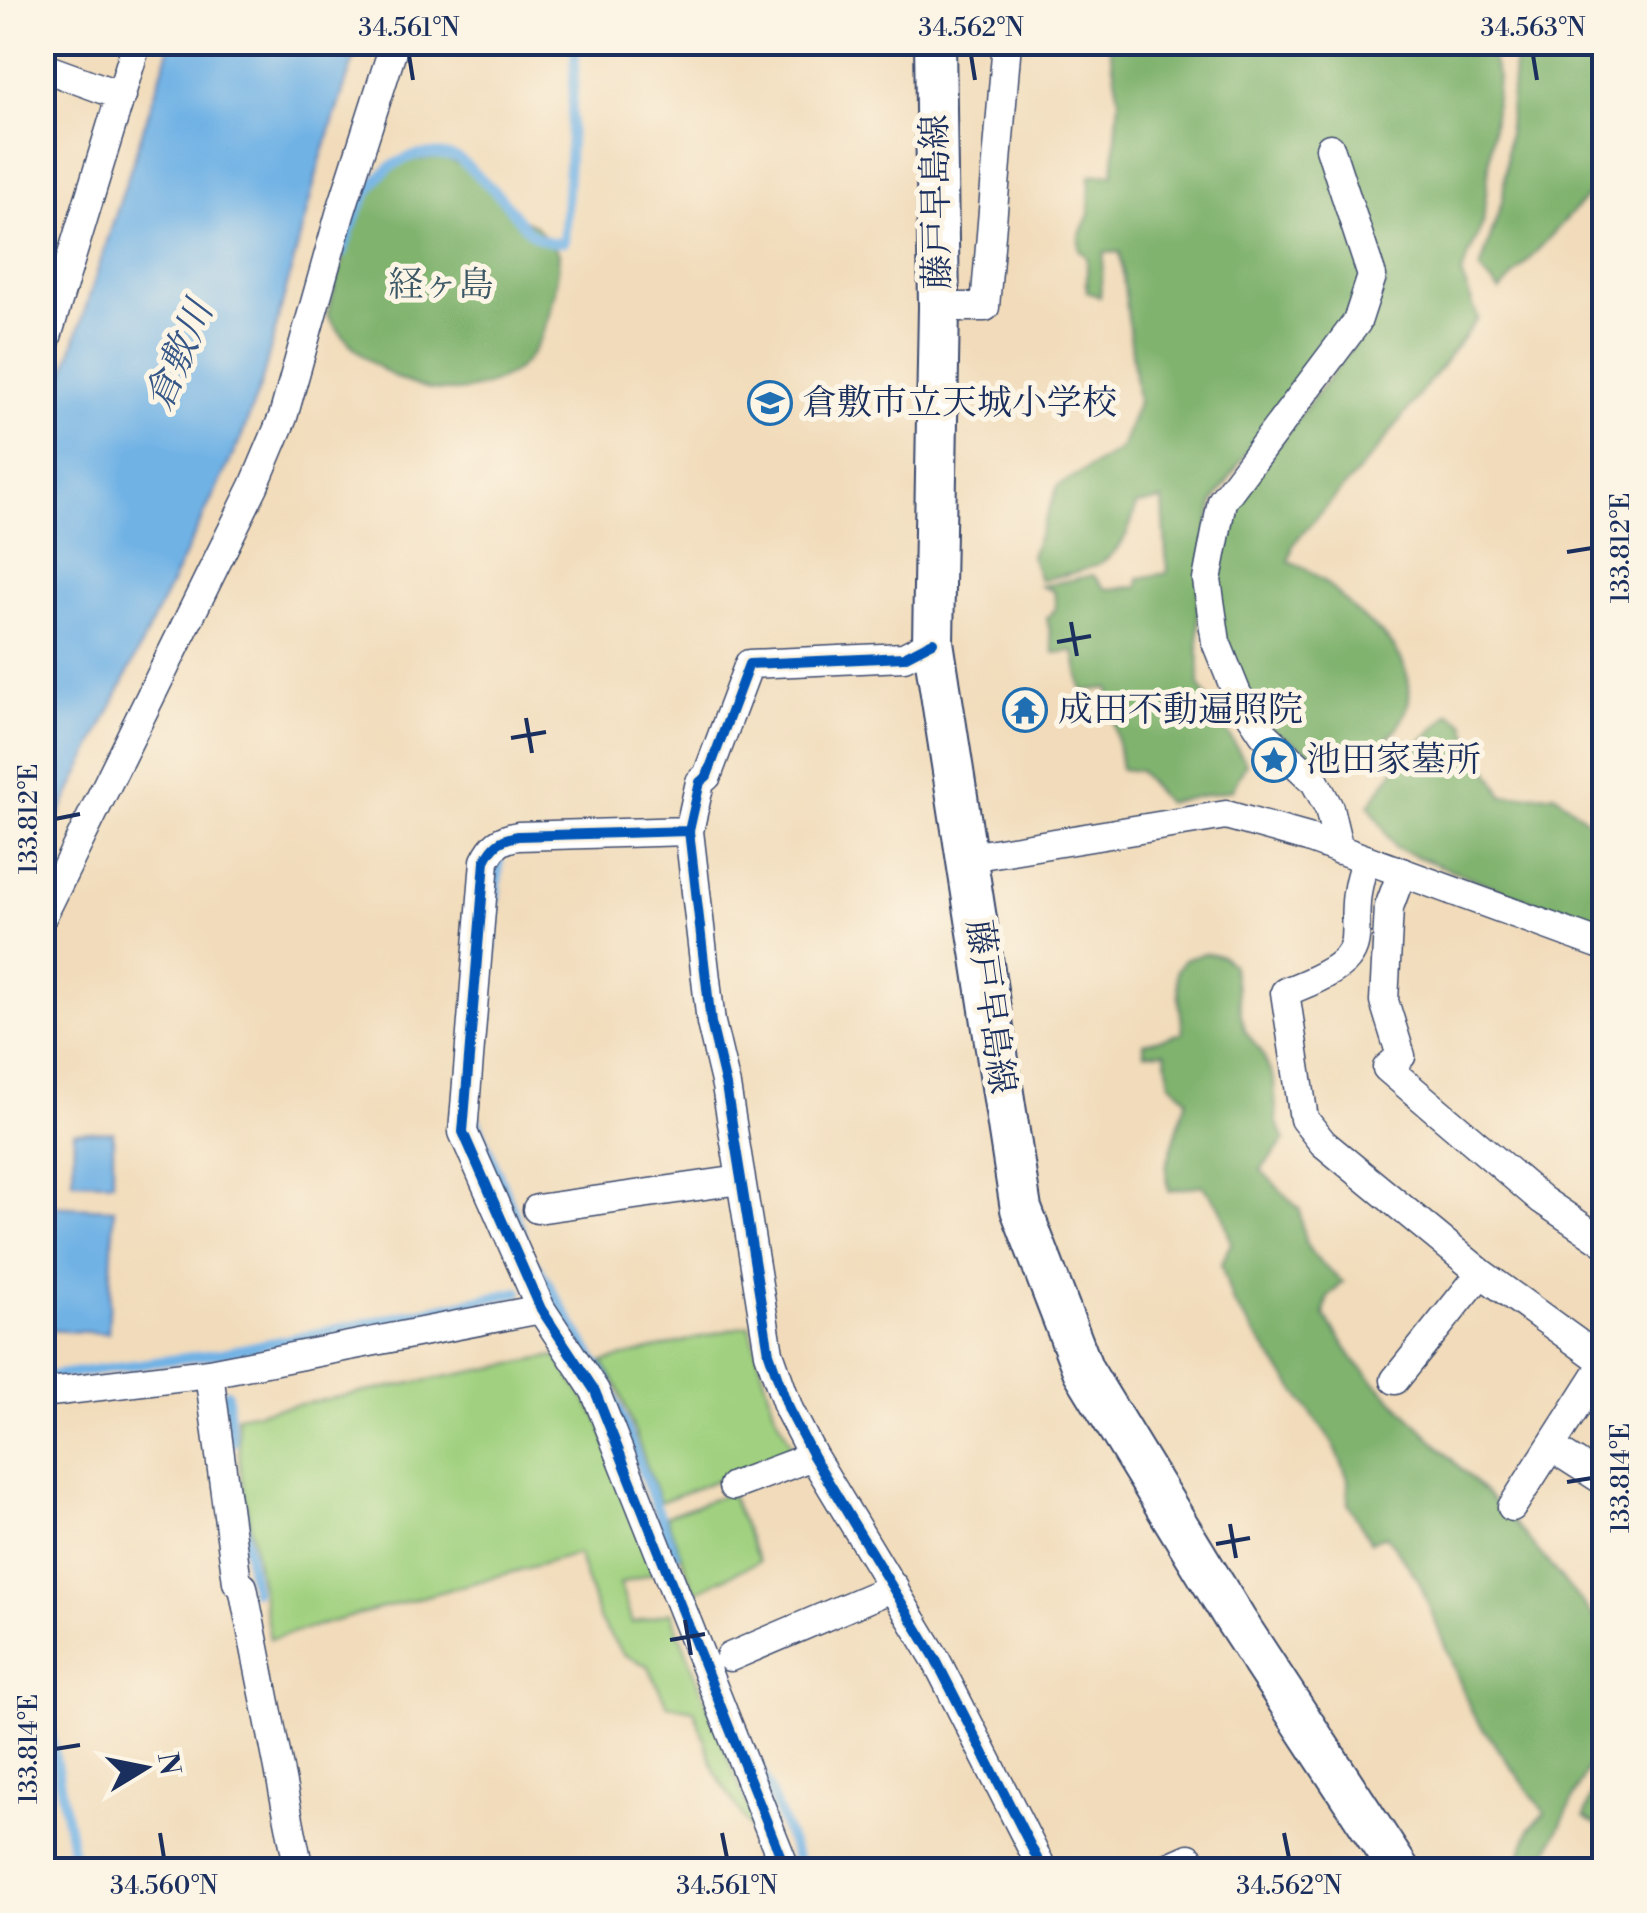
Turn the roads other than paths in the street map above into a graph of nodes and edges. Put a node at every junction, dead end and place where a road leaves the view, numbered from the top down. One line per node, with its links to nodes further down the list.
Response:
1 (137, 42): 6 (street)
2 (395, 42): 15 (street)
3 (935, 42): 8 (main road, 藤戸早島線)
4 (1007, 42): 8 (street)
5 (42, 68): 6 (street)
6 (122, 96): 9 (street)
7 (1330, 148): 12 (street)
8 (939, 307): 10 (main road, 藤戸早島線)
9 (42, 354)
10 (933, 642): 11 (street); 13 (main road, 藤戸早島線)
11 (690, 831): 17 (street); 21 (street)
12 (1352, 854): 13 (street); 14 (street); 20 (street)
13 (969, 857): 38 (main road, 藤戸早島線)
14 (1402, 872): 16 (street); 19 (street)
15 (42, 918)
16 (1604, 946)
17 (740, 1180): 18 (street); 27 (street)
18 (537, 1208)
19 (1604, 1242)
20 (1481, 1273): 22 (street); 24 (street)
21 (541, 1309): 23 (street); 35 (street)
22 (1604, 1362): 26 (street)
23 (209, 1373): 25 (street); 34 (street)
24 (1395, 1380)
25 (42, 1393)
26 (1551, 1448): 28 (street); 30 (street)
27 (813, 1456): 29 (street); 31 (street)
28 (1604, 1482)
29 (733, 1486)
30 (1512, 1507)
31 (894, 1587): 32 (street); 36 (street)
32 (730, 1657)
33 (1189, 1858): 37 (street)
34 (298, 1870)
35 (786, 1870)
36 (1042, 1870)
37 (1162, 1870)
38 (1399, 1870)

